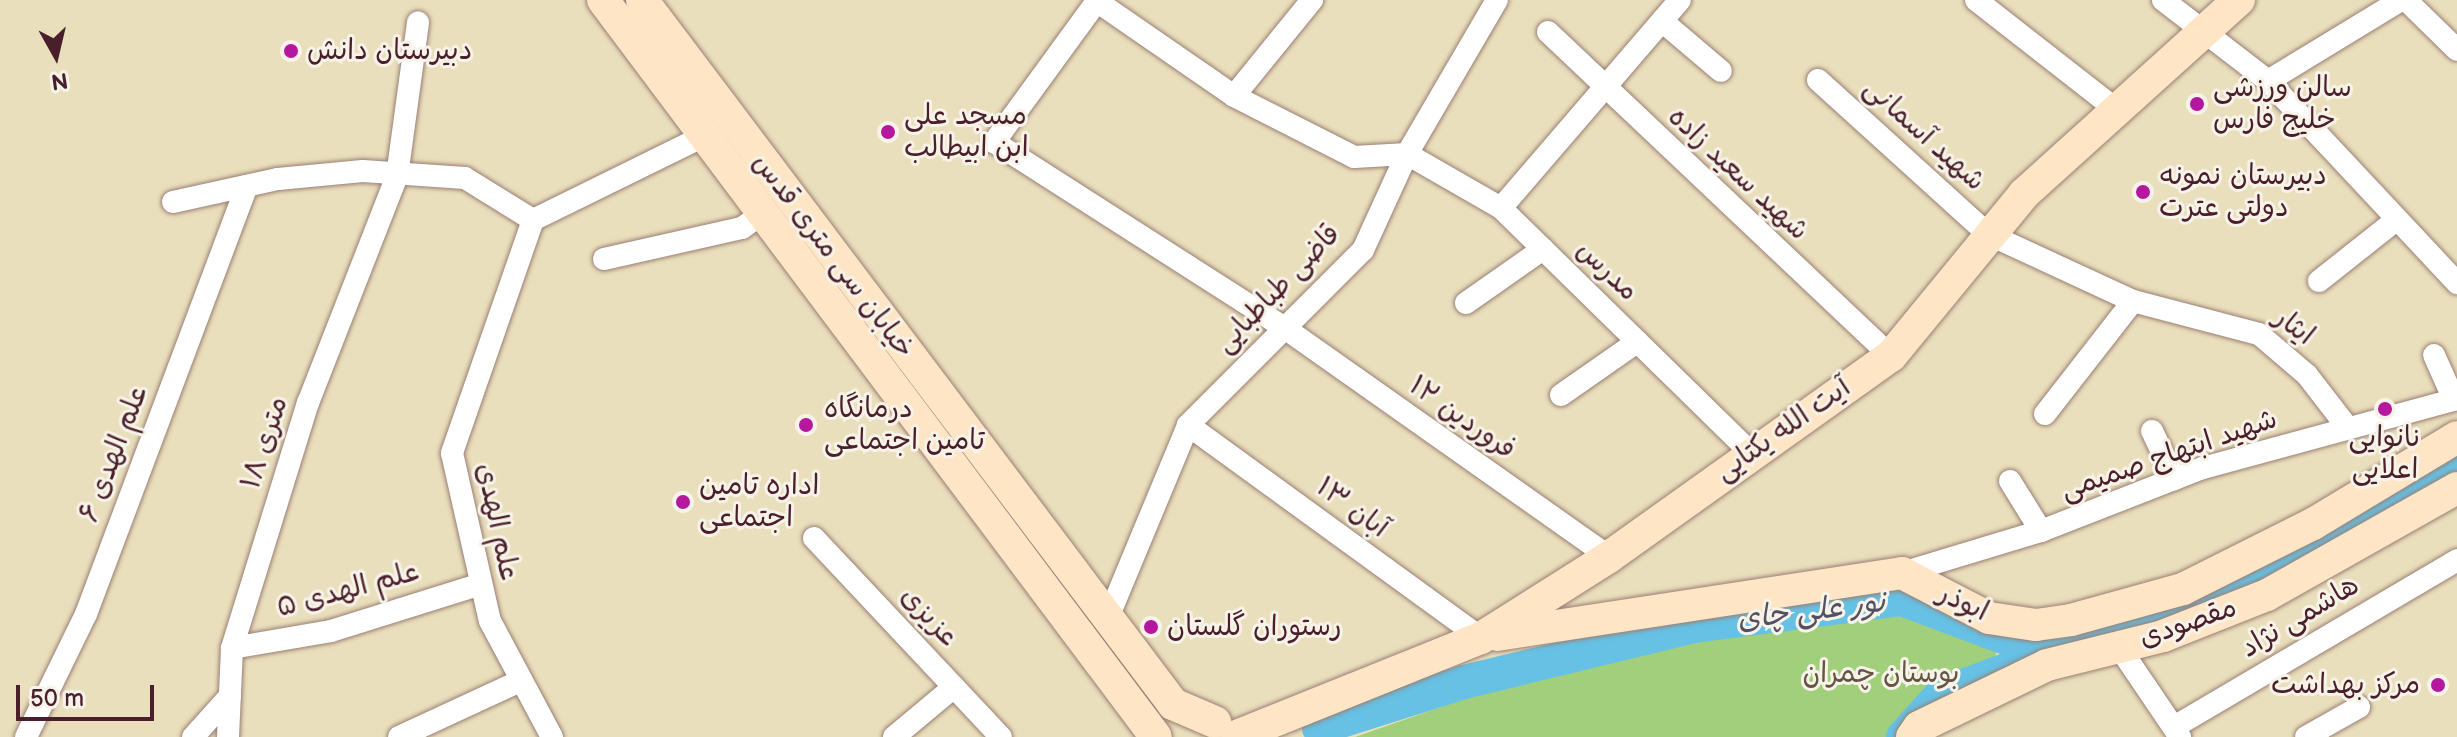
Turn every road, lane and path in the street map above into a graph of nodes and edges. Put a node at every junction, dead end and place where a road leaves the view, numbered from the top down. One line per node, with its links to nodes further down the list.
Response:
1 (603, 0): 22 (street, خیابان سی متری قدس)
2 (642, 0): 34 (street, خیابان سی متری قدس)
3 (1312, 0): 20 (street)
4 (1497, 0): 23 (street, قاضی طباطبایی)
5 (1680, 0): 11 (street)
6 (1976, 0): 21 (street)
7 (2163, 0): 13 (street)
8 (2239, 0): 13 (street, آیت الله یکتایی)
9 (2403, 0): 15 (street); 18 (street)
10 (1096, 1): 20 (street); 40 (street, ۱۲ فروردین)
11 (1662, 21): 16 (street); 19 (street)
12 (418, 22): 24 (street, ۱۸ متری)
13 (2199, 30): 18 (street); 21 (street, آیت الله یکتایی)
14 (1548, 32): 19 (street, شهید سعید زاده)
15 (2454, 41)
16 (1721, 71)
17 (1818, 80): 31 (street, شهید آسمانی)
18 (2268, 81): 30 (street)
19 (1603, 90): 27 (street); 43 (street, شهید سعید زاده)
20 (1234, 96): 23 (street)
21 (2114, 108): 31 (street, آیت الله یکتایی)
22 (706, 135): 28 (street, خیابان سی متری قدس); 29 (street)
23 (1407, 154): 27 (street, مدرس); 40 (street, قاضی طباطبایی)
24 (397, 176): 25 (street); 29 (street); 64 (street, ۱۸ متری)
25 (247, 186): 26 (street); 71 (street, علم الهدی ۶)
26 (173, 202)
27 (1501, 208): 32 (street, مدرس)
28 (760, 215): 33 (street); 36 (street, خیابان سی متری قدس)
29 (533, 220): 60 (street, علم الهدی)
30 (2396, 220): 35 (street); 37 (street)
31 (1988, 234): 38 (street, ایثار); 43 (street, آیت الله یکتایی)
32 (1543, 249): 39 (street); 41 (street, مدرس)
33 (604, 259)
34 (839, 264): 36 (street); 61 (street, خیابان سی متری قدس)
35 (2319, 281)
36 (811, 283): 78 (street, خیابان سی متری قدس)
37 (2457, 283)
38 (2133, 301): 46 (street); 48 (street, ایثار)
39 (1466, 303)
40 (1282, 326): 47 (street, قاضی طباطبایی); 57 (street, ۱۲ فروردین)
41 (1637, 342): 44 (street); 51 (street, مدرس)
42 (2434, 355): 45 (street)
43 (1891, 356): 51 (street, آیت الله یکتایی)
44 (1561, 395)
45 (2455, 399): 48 (street, شهید ابتهاج صمیمی)
46 (2045, 414)
47 (1188, 425): 61 (street, قاضی طباطبایی); 62 (street, ۱۳ آبان)
48 (2348, 428): 52 (street, شهید ابتهاج صمیمی)
49 (2152, 431): 52 (street)
50 (2457, 437): 59 (street, ابوذر)
51 (1749, 451): 57 (street, آیت الله یکتایی)
52 (2175, 479): 55 (street, شهید ابتهاج صمیمی)
53 (2010, 481): 55 (street)
54 (2457, 488): 63 (street, مقصودی)
55 (2041, 531): 59 (street, شهید ابتهاج صمیمی)
56 (814, 538): 66 (street, عزیزی)
57 (1609, 557): 62 (street, آیت الله یکتایی)
58 (2457, 560): 70 (street, هاشمی نژاد)
59 (1902, 573): 62 (street)
60 (478, 585): 64 (street, علم الهدی ۵); 65 (street, علم الهدی)
61 (1107, 620): 69 (street, خیابان سی متری قدس)
62 (1481, 638): 69 (street, آیت الله یکتایی)
63 (2119, 647): 70 (street); 80 (street, مقصودی)
64 (232, 648): 67 (street, ۱۸ متری)
65 (518, 682): 74 (street); 75 (street, علم الهدی)
66 (954, 687): 76 (street); 77 (street, عزیزی)
67 (230, 696): 72 (street); 73 (street, ۱۸ متری)
68 (2359, 707): 81 (street)
69 (1230, 732): 79 (street, آیت الله یکتایی)
70 (2177, 732)
71 (26, 737)
72 (193, 737)
73 (228, 737)
74 (399, 737)
75 (552, 737)
76 (894, 737)
77 (1001, 737)
78 (1156, 737)
79 (1173, 737)
80 (1912, 737)
81 (2306, 737)

